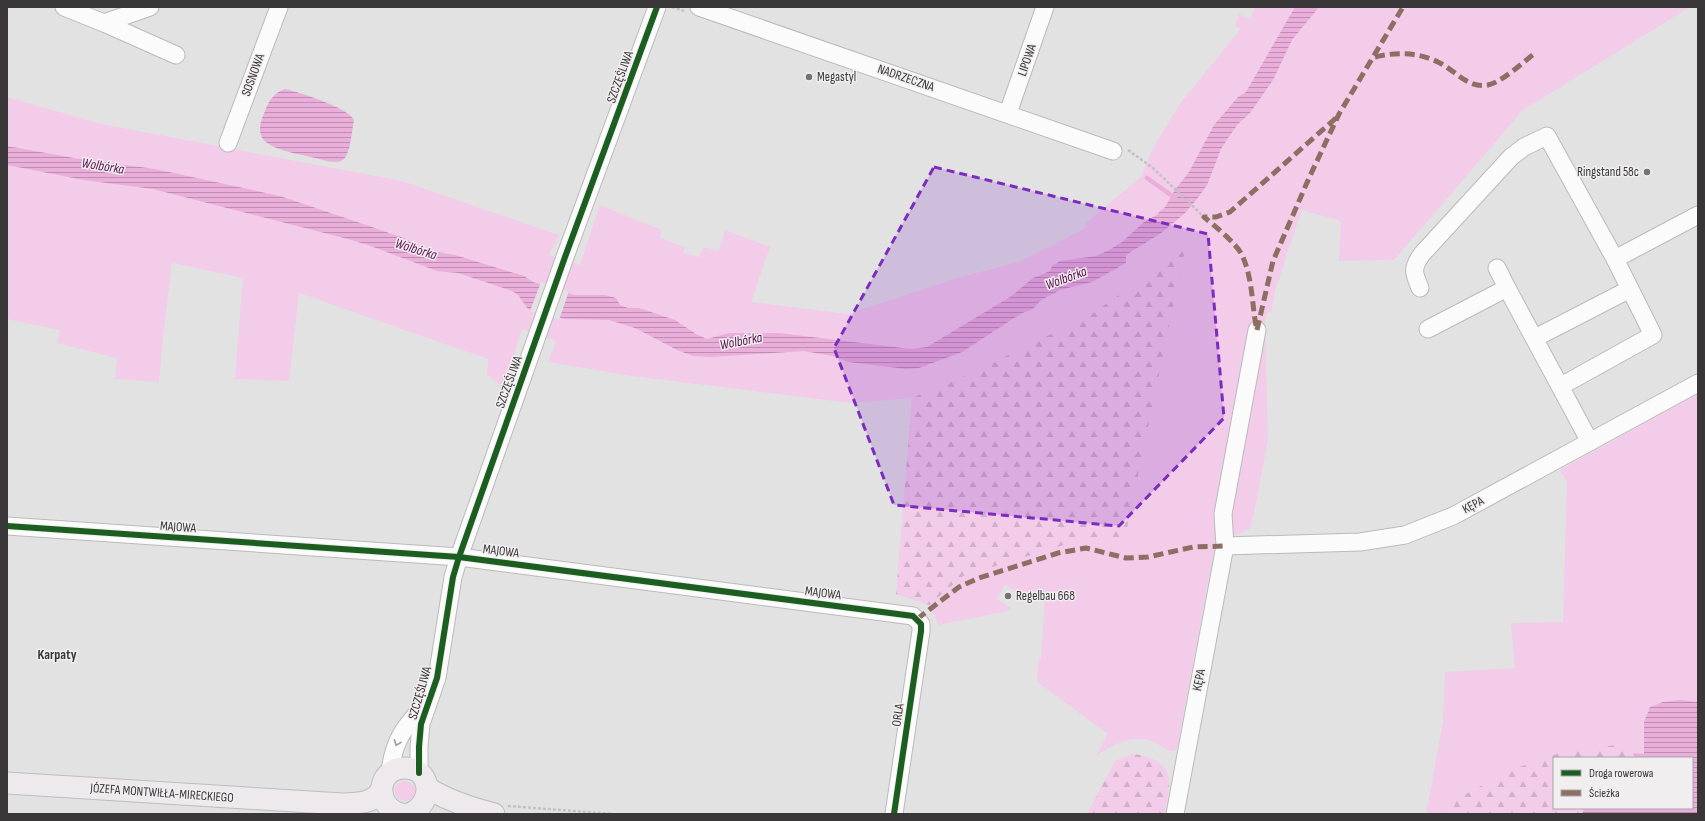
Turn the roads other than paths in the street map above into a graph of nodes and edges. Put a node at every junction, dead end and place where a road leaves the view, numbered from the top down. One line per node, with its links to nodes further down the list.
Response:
1 (64, 7): 7 (street)
2 (150, 7): 7 (street)
3 (278, 7): 10 (street, SOSNOWA)
4 (657, 7): 26 (street, SZCZĘŚLIWA)
5 (699, 7): 9 (street, NADRZECZNA)
6 (1046, 7): 9 (street, LIPOWA)
7 (104, 23): 8 (street)
8 (176, 54)
9 (1008, 113): 11 (street, NADRZECZNA)
10 (228, 143)
11 (1119, 149)
12 (1698, 216): 13 (street)
13 (1615, 259): 15 (street); 17 (street)
14 (1497, 268): 16 (street)
15 (1420, 288)
16 (1507, 288): 18 (street); 20 (street)
17 (1630, 289): 20 (street); 22 (street)
18 (1428, 329)
19 (1257, 330): 25 (street, KĘPA)
20 (1535, 338): 22 (street)
21 (1698, 383): 23 (street, KĘPA)
22 (1560, 386): 23 (street)
23 (1590, 442): 25 (street, KĘPA)
24 (7, 526): 26 (street, MAJOWA)
25 (1225, 546): 35 (street, KĘPA)
26 (459, 557): 27 (street, MAJOWA); 28 (street, SZCZĘŚLIWA)
27 (917, 620): 34 (street, ORLA)
28 (428, 701): 30 (street, SZCZĘŚLIWA, one-way to 30); 31 (street, SZCZĘŚLIWA)
29 (7, 783): 30 (main road, JÓZEFA MONTWIŁŁA-MIRECKIEGO)
30 (390, 796): 31 (main road)
31 (419, 796): 32 (main road); 33 (main road)
32 (499, 810)
33 (454, 814)
34 (894, 814)
35 (1175, 814)

